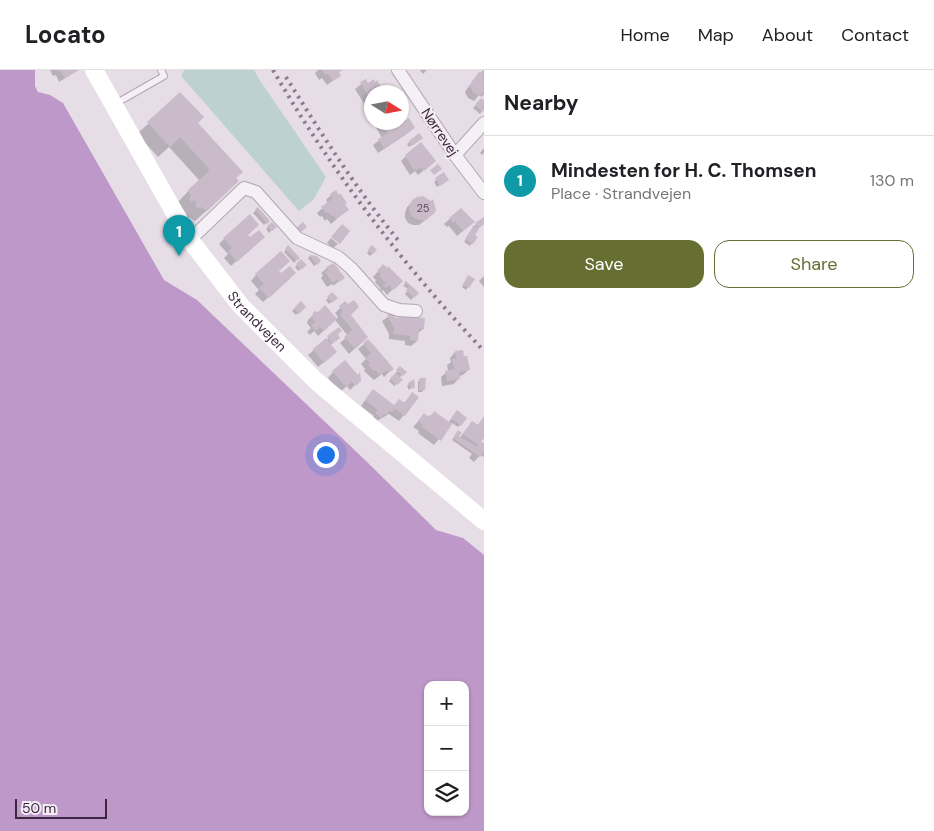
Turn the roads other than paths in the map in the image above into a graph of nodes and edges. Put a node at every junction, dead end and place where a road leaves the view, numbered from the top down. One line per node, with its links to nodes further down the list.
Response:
1 (94, 70): 4 (main road, Strandvejen)
2 (161, 70): 4 (lane)
3 (398, 70): 6 (street, Nørrevej)
4 (114, 105): 8 (main road, Strandvejen)
5 (484, 123): 6 (street)
6 (455, 155): 7 (street, Nørrevej)
7 (484, 193)
8 (190, 240): 9 (street); 10 (main road, Strandvejen)
9 (416, 311)
10 (484, 521)

